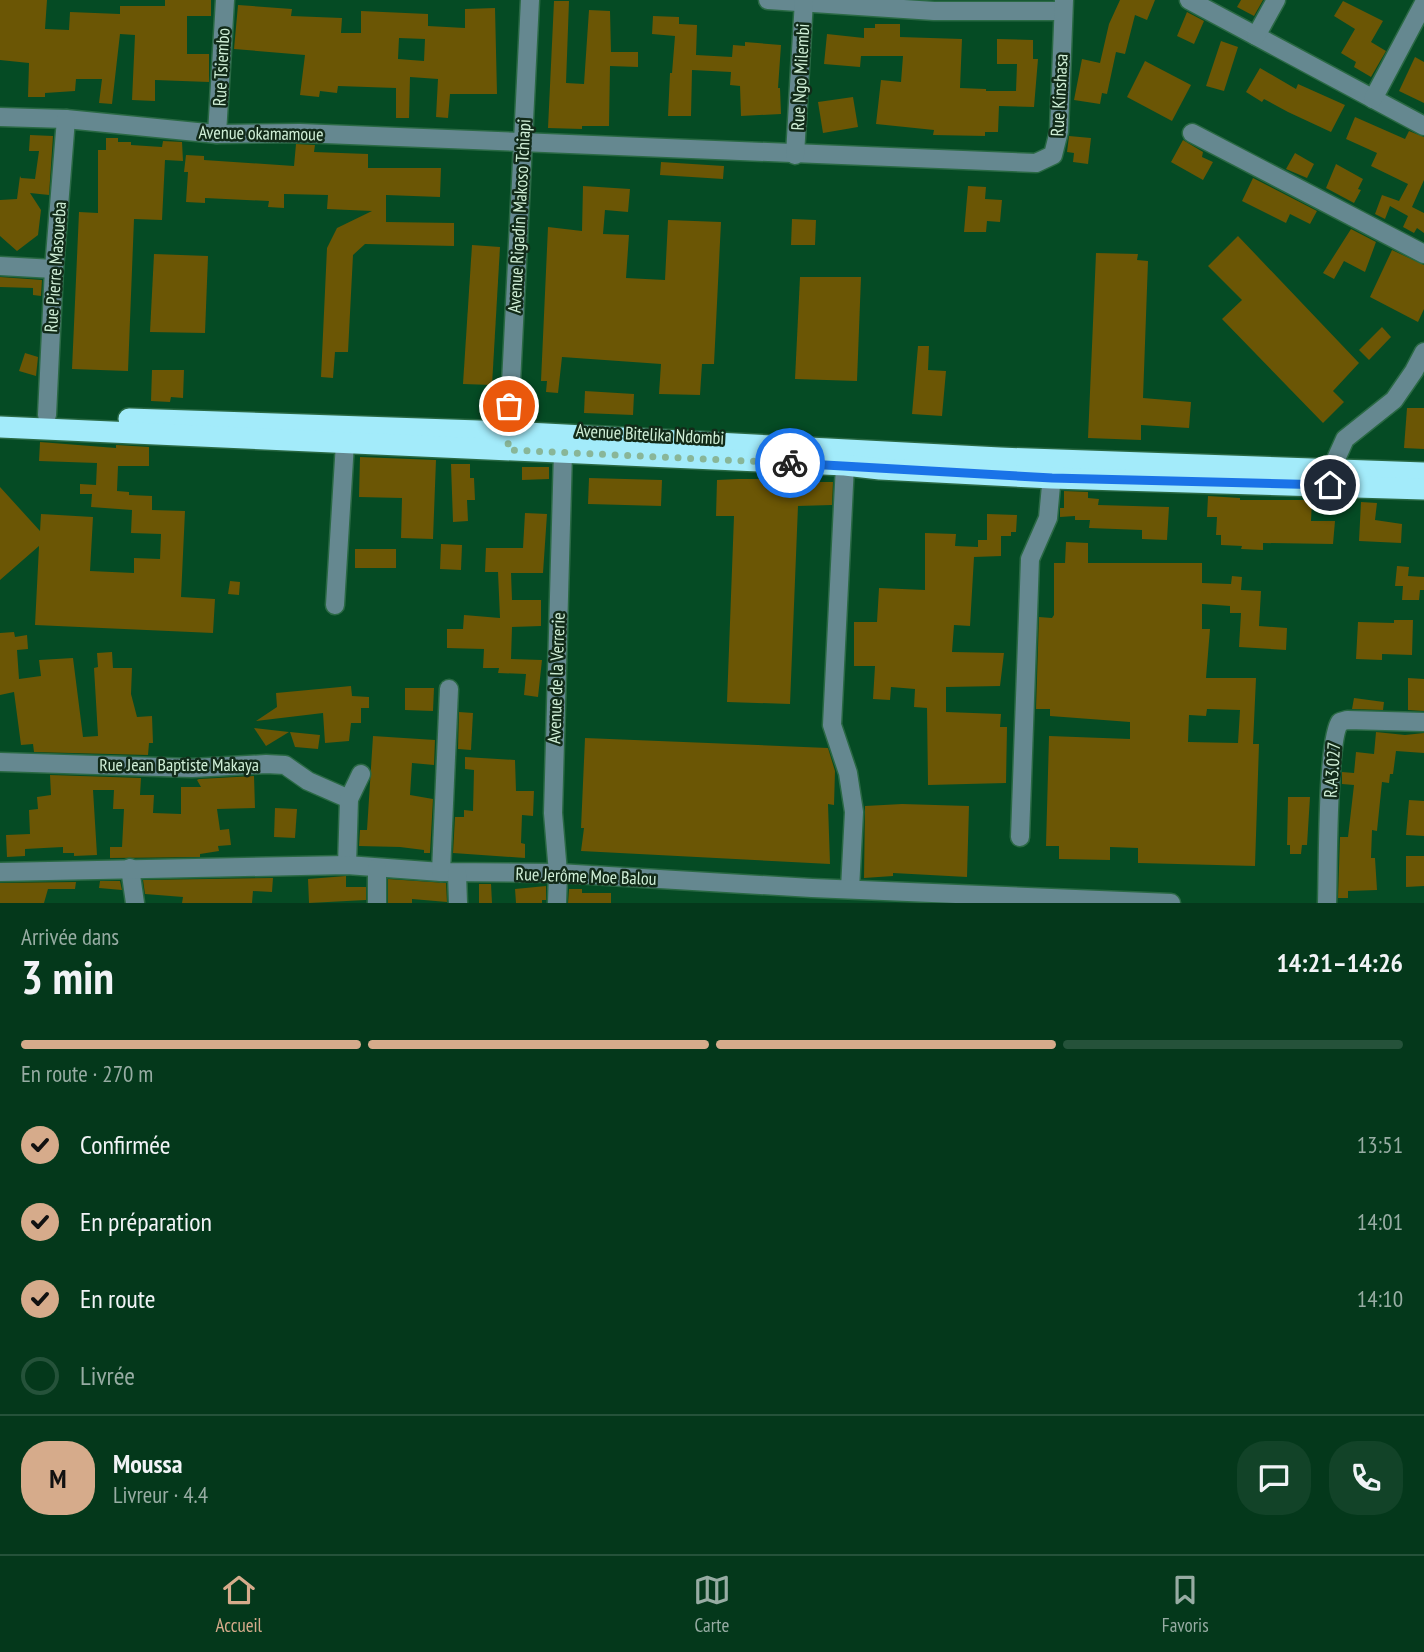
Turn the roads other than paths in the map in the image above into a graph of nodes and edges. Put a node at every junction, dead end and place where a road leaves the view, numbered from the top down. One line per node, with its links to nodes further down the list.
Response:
1 (225, 0): 16 (street, Rue Tsiembo)
2 (530, 0): 17 (street, Avenue Rigadin Makoso Tchiapi)
3 (768, 0): 6 (street)
4 (1189, 0): 10 (street)
5 (1276, 0): 10 (street)
6 (804, 1): 8 (street); 18 (street, Rue Ngo Milembi)
7 (1424, 3): 11 (street)
8 (934, 6): 9 (street)
9 (1063, 6): 18 (street, Rue Kinshasa)
10 (1256, 36): 11 (street)
11 (1373, 99): 14 (street)
12 (0, 117): 13 (street, Avenue okamamoue)
13 (66, 119): 16 (street, Avenue okamamoue); 21 (street, Rue Pierre Masoueba)
14 (1424, 126)
15 (1192, 133): 19 (street)
16 (217, 134): 17 (street, Avenue okamamoue)
17 (523, 143): 18 (street, Avenue okamamoue); 26 (street, Avenue Rigadin Makoso Tchiapi)
18 (795, 155)
19 (1424, 254)
20 (0, 267): 21 (street)
21 (54, 270): 24 (street, Rue Pierre Masoueba)
22 (1424, 352): 31 (street)
23 (0, 413): 24 (highway, Avenue Bitelika Ndombi)
24 (47, 415): 26 (highway, Avenue Bitelika Ndombi)
25 (0, 427): 27 (highway, Avenue Bitelika Ndombi)
26 (508, 441): 27 (highway, Avenue Bitelika Ndombi); 28 (highway, Avenue Bitelika Ndombi); 30 (highway, Avenue Bitelika Ndombi)
27 (345, 443): 34 (street)
28 (563, 452): 29 (highway, Avenue Bitelika Ndombi); 46 (street, Avenue de la Verrerie)
29 (845, 465): 30 (highway, Avenue Bitelika Ndombi); 47 (street)
30 (1052, 469): 31 (highway, Avenue Bitelika Ndombi); 33 (highway, Avenue Bitelika Ndombi); 40 (street)
31 (1331, 470): 32 (highway, Avenue Bitelika Ndombi)
32 (1424, 473)
33 (1424, 489)
34 (335, 605)
35 (449, 689): 45 (street)
36 (1424, 722): 53 (street, R.A3.027)
37 (0, 762): 39 (street, Rue Jean Baptiste Makaya)
38 (361, 774): 39 (street)
39 (349, 799): 41 (street)
40 (1020, 837)
41 (347, 865): 42 (street, Rue Jerôme Moe Balou); 43 (street, Rue Jerôme Moe Balou)
42 (130, 868): 44 (street, Rue Jerôme Moe Balou); 48 (street)
43 (377, 868): 45 (street, Rue Jerôme Moe Balou); 49 (street)
44 (0, 872)
45 (449, 873): 46 (street, Rue Jerôme Moe Balou); 50 (street)
46 (558, 873): 47 (street, Rue Jerôme Moe Balou); 51 (street, Avenue de la Verrerie)
47 (850, 889): 52 (street, Rue Jerôme Moe Balou)
48 (135, 903)
49 (377, 903)
50 (457, 903)
51 (557, 903)
52 (1171, 903)
53 (1327, 903)

